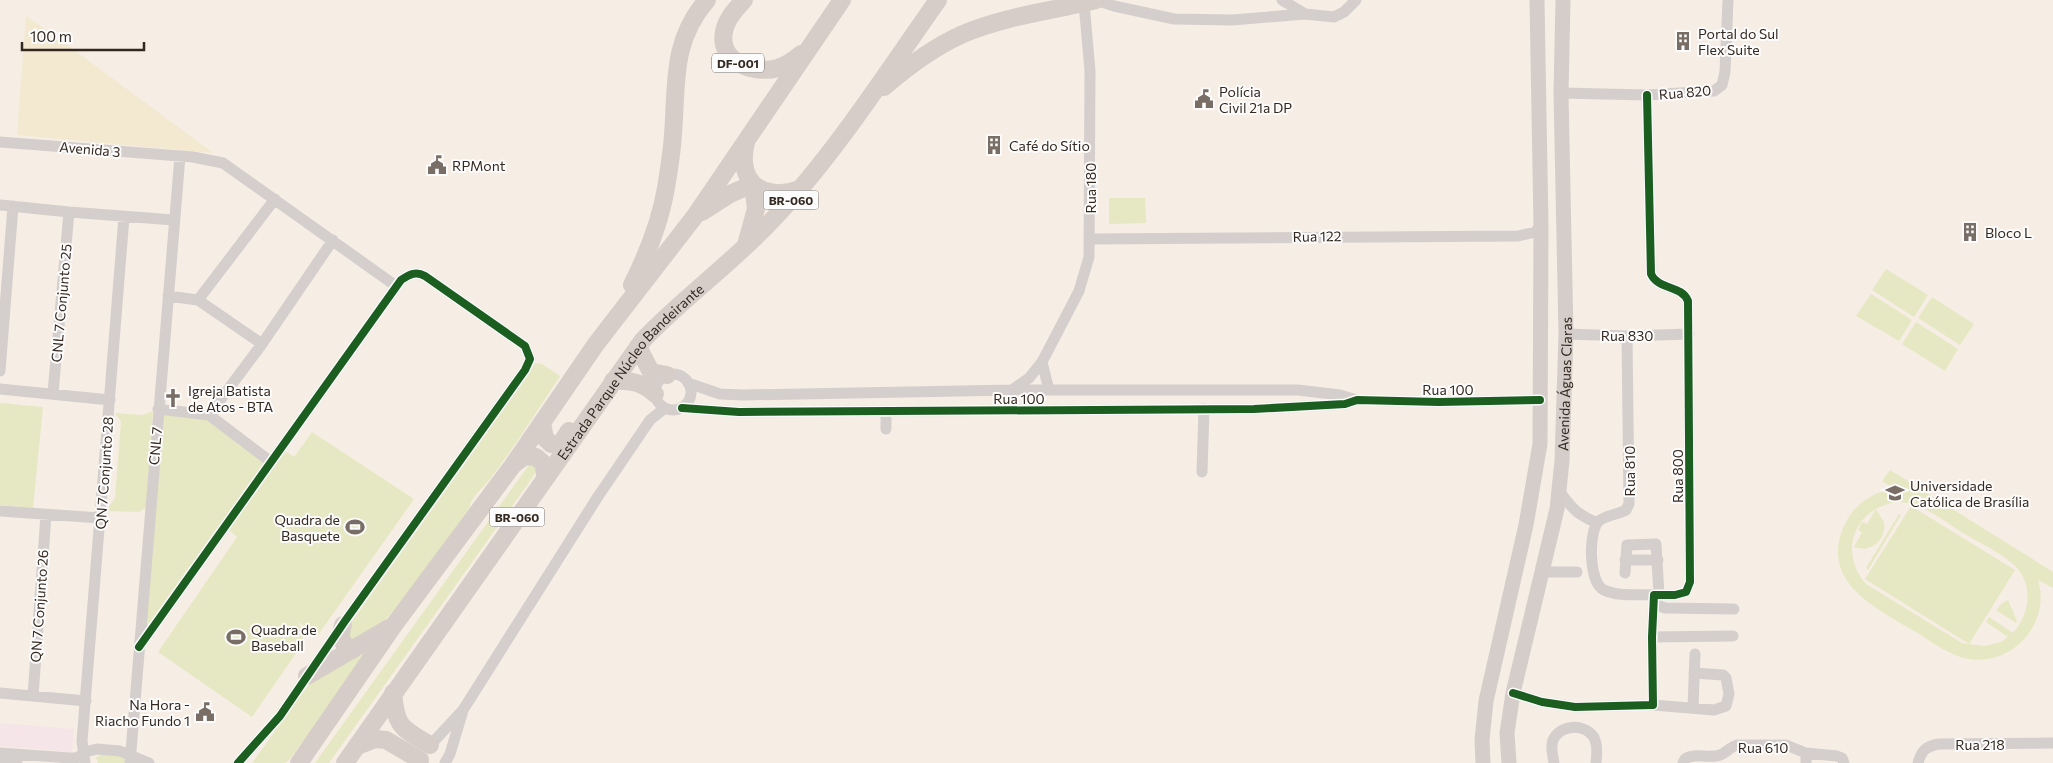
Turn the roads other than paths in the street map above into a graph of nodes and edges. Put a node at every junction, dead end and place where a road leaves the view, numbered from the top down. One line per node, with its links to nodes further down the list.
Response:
1 (707, 0): 41 (highway)
2 (744, 0): 12 (highway, DF-001)
3 (842, 0): 12 (highway, BR-060)
4 (938, 0): 17 (highway, Estrada Parque Núcleo Bandeirante / BR-060)
5 (1282, 0): 11 (street)
6 (1356, 0): 11 (street)
7 (1537, 0): 13 (main road, Avenida Águas Claras)
8 (1563, 0): 14 (main road, Avenida Águas Claras)
9 (1728, 0): 16 (street, Rua 820)
10 (1092, 1): 11 (street); 17 (highway); 31 (street, Rua 180)
11 (1305, 14)
12 (807, 50): 19 (highway, BR-060)
13 (1537, 50): 14 (main road); 30 (main road, Avenida Águas Claras)
14 (1562, 51): 15 (main road, Avenida Águas Claras)
15 (1561, 93): 16 (street, Rua 820); 37 (main road, Avenida Águas Claras)
16 (1647, 95): 38 (street, Rua 800)
17 (864, 104): 22 (highway, Estrada Parque Núcleo Bandeirante / BR-060)
18 (0, 142): 20 (street, Avenida 3)
19 (746, 142): 21 (highway); 27 (highway, BR-060)
20 (180, 156): 23 (street, Avenida 3); 29 (street, CNL 7)
21 (753, 184): 22 (highway); 27 (highway); 33 (highway)
22 (800, 189): 33 (highway, Estrada Parque Núcleo Bandeirante / BR-060)
23 (275, 199): 32 (street, Avenida 3); 36 (street)
24 (0, 205): 25 (street)
25 (13, 206): 26 (street); 44 (street)
26 (69, 212): 28 (street); 53 (street, CNL 7 Conjunto 25)
27 (695, 216): 41 (highway, BR-060)
28 (124, 217): 29 (street); 54 (street, QN 7 Conjunto 28)
29 (174, 220): 35 (street, CNL 7)
30 (1541, 226): 31 (street, Rua 122); 56 (main road, Avenida Águas Claras)
31 (1090, 239): 43 (street, Rua 180)
32 (333, 240): 34 (street, Avenida 3); 40 (street)
33 (745, 248): 42 (highway, Estrada Parque Núcleo Bandeirante / BR-060)
34 (396, 286): 67 (street); 86 (street)
35 (168, 296): 36 (street); 59 (street, CNL 7)
36 (198, 300): 40 (street)
37 (1566, 334): 39 (street, Rua 830); 72 (main road, Avenida Águas Claras)
38 (1689, 334): 39 (street, Rua 830); 84 (street, Rua 800)
39 (1627, 336): 76 (street, Rua 810)
40 (262, 344): 64 (street)
41 (596, 344): 65 (highway, BR-060)
42 (640, 344): 45 (highway); 46 (highway, Estrada Parque Núcleo Bandeirante / BR-060); 65 (highway)
43 (1042, 362): 50 (street, Rua 180); 51 (street)
44 (0, 371)
45 (667, 375): 47 (street); 57 (street)
46 (613, 381): 57 (highway); 70 (highway, Estrada Parque Núcleo Bandeirante / BR-060)
47 (688, 383): 52 (street, Rua 100); 58 (street)
48 (0, 389): 53 (street)
49 (1174, 389): 51 (street, Rua 100); 55 (street, Rua 100); 60 (street)
50 (1012, 390): 51 (street, Rua 100); 52 (street, Rua 100)
51 (1049, 390)
52 (984, 392): 63 (street)
53 (53, 393): 54 (street)
54 (110, 400): 75 (street, QN 7 Conjunto 28)
55 (1356, 400): 56 (street, Rua 100); 61 (street, Rua 100)
56 (1540, 400): 71 (main road, Avenida Águas Claras)
57 (659, 401): 58 (street); 103 (street)
58 (682, 408): 62 (street, Rua 100)
59 (158, 409): 64 (street); 90 (street, CNL 7)
60 (1174, 409): 61 (street, Rua 100); 63 (street, Rua 100)
61 (1204, 409): 69 (street)
62 (886, 411): 63 (street, Rua 100); 66 (street)
63 (983, 411)
64 (209, 415): 67 (street)
65 (542, 423): 68 (highway, BR-060)
66 (886, 429)
67 (271, 462): 90 (street)
68 (513, 465): 70 (highway); 87 (highway, BR-060)
69 (1202, 472)
70 (545, 477): 96 (highway, Estrada Parque Núcleo Bandeirante / BR-060)
71 (1535, 482): 72 (main road); 77 (main road, Avenida Águas Claras)
72 (1559, 491): 76 (street); 78 (main road, Avenida Águas Claras)
73 (0, 511): 74 (street)
74 (46, 515): 75 (street); 98 (street, QN 7 Conjunto 26)
75 (100, 518): 99 (street, QN 7 Conjunto 28)
76 (1597, 523): 84 (street)
77 (1526, 525): 78 (main road); 124 (main road, Avenida Águas Claras)
78 (1551, 533): 81 (main road, Avenida Águas Claras)
79 (1626, 560): 80 (street); 80 (street); 83 (street)
80 (1658, 560): 84 (street)
81 (1541, 572): 82 (street); 97 (main road, Avenida Águas Claras)
82 (1577, 572)
83 (1625, 573)
84 (1655, 598): 85 (street); 88 (street)
85 (1734, 609)
86 (342, 625): 91 (highway); 94 (street)
87 (394, 625): 91 (highway); 117 (highway, BR-060)
88 (1652, 636): 89 (street); 100 (street)
89 (1733, 636)
90 (139, 647): 112 (street, CNL 7)
91 (352, 650): 94 (highway)
92 (1695, 654): 93 (street)
93 (1694, 673): 102 (street); 102 (street)
94 (307, 676): 121 (street)
95 (0, 693): 98 (street)
96 (393, 693): 106 (highway); 108 (highway, Estrada Parque Núcleo Bandeirante / BR-060)
97 (1513, 693): 101 (street); 125 (main road, Avenida Águas Claras)
98 (32, 696): 99 (street)
99 (86, 701): 104 (street, QN 7 Conjunto 28)
100 (1653, 705): 101 (street); 102 (street)
101 (1575, 707): 105 (street)
102 (1693, 708)
103 (463, 710): 106 (street); 110 (street)
104 (84, 728): 109 (street); 114 (street, QN 7 Conjunto 28)
105 (1576, 728): 126 (street); 127 (street)
106 (432, 743): 110 (street); 118 (street)
107 (2053, 743): 130 (street, Rua 218)
108 (357, 746): 118 (highway); 122 (highway, Estrada Parque Núcleo Bandeirante / BR-060)
109 (97, 749): 112 (street); 114 (street)
110 (451, 750): 123 (street)
111 (0, 753): 114 (street)
112 (127, 756): 120 (street)
113 (1806, 758): 115 (street, Rua 610); 129 (street, Rua 610)
114 (84, 759)
115 (1721, 759): 128 (street, Rua 610)
116 (0, 762): 119 (street)
117 (299, 762)
118 (420, 762)
119 (17, 763)
120 (149, 763)
121 (238, 763)
122 (345, 763)
123 (445, 763)
124 (1483, 763)
125 (1509, 763)
126 (1554, 763)
127 (1596, 763)
128 (1683, 763)
129 (1844, 763)
130 (1918, 763)

